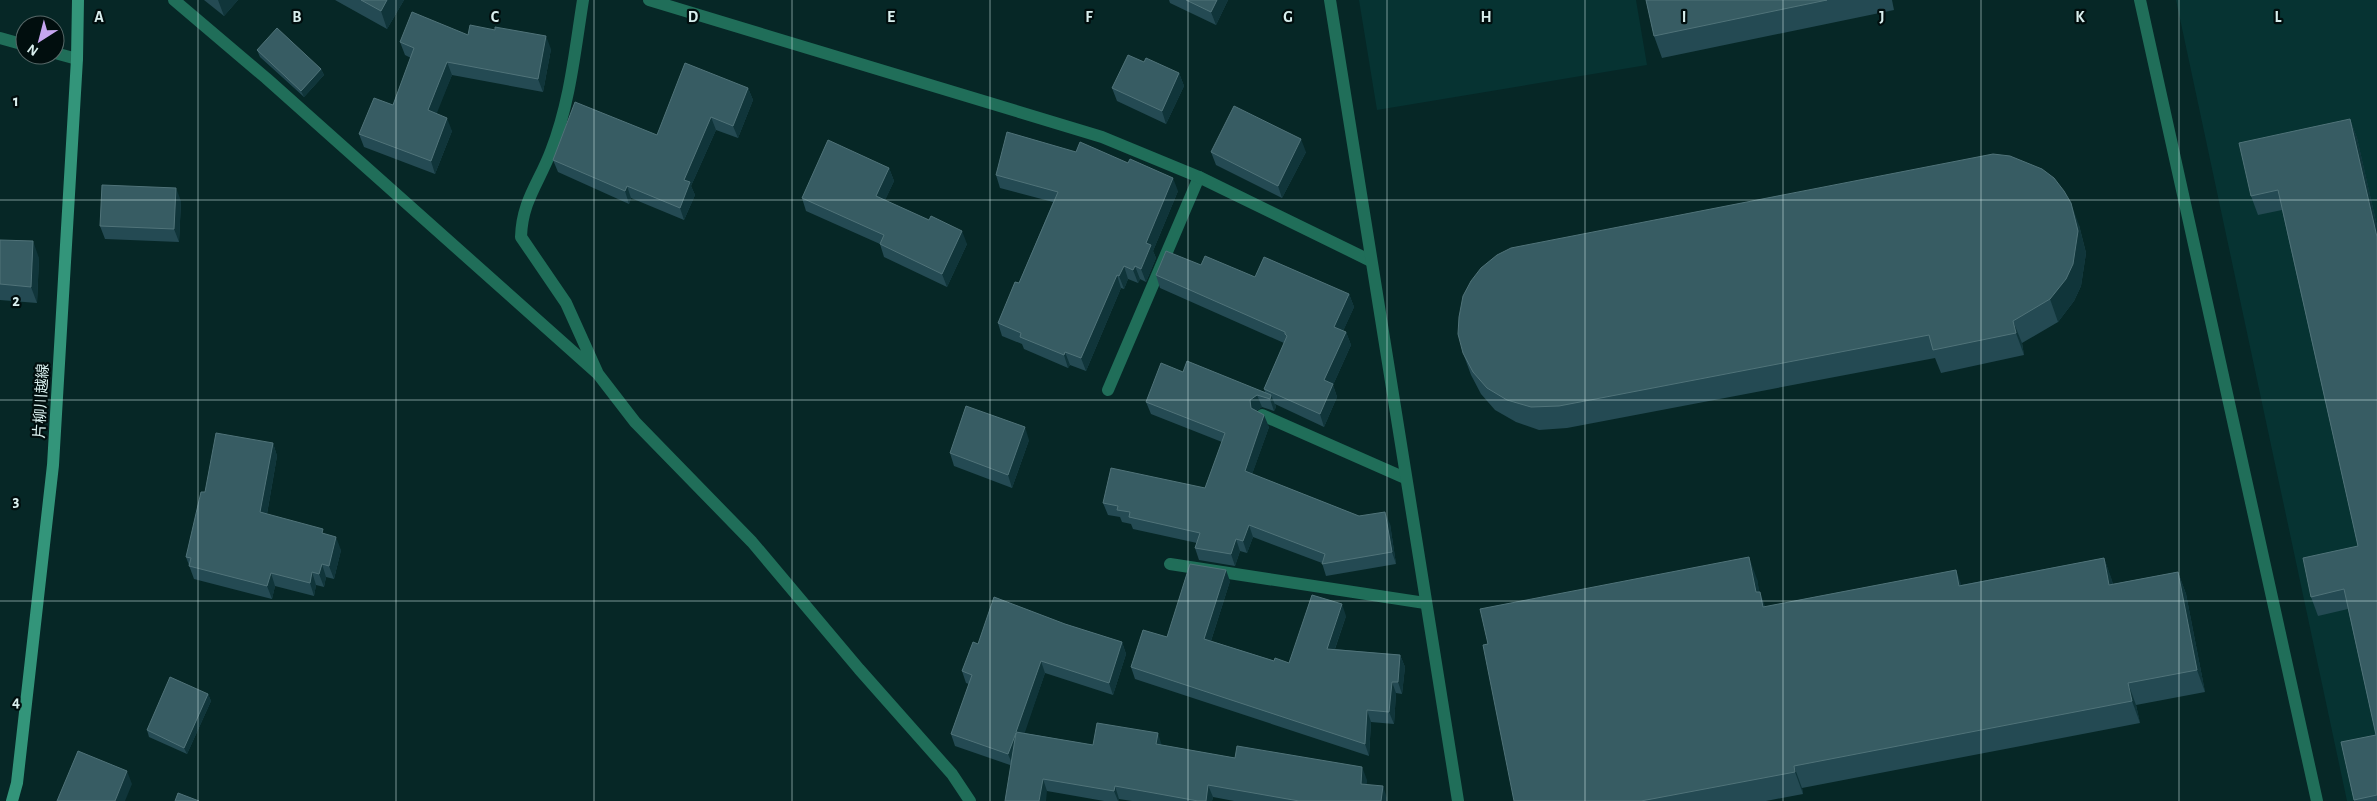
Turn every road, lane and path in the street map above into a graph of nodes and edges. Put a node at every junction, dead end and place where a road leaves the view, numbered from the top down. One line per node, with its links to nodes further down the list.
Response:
1 (78, 0): 10 (main road, 片柳川越線)
2 (174, 0): 13 (street)
3 (583, 0): 13 (street)
4 (649, 0): 11 (street)
5 (1330, 0): 12 (street)
6 (2140, 0): 22 (street)
7 (0, 38): 8 (street)
8 (15, 42)
9 (65, 56): 10 (street)
10 (77, 59): 19 (main road, 片柳川越線)
11 (1199, 177): 12 (street); 14 (street)
12 (1371, 261): 16 (street)
13 (598, 374): 20 (street)
14 (1108, 390)
15 (1262, 415): 16 (street)
16 (1405, 478): 18 (street)
17 (1170, 564): 18 (street)
18 (1425, 603): 21 (street)
19 (12, 801)
20 (970, 801)
21 (1458, 801)
22 (2318, 801)

